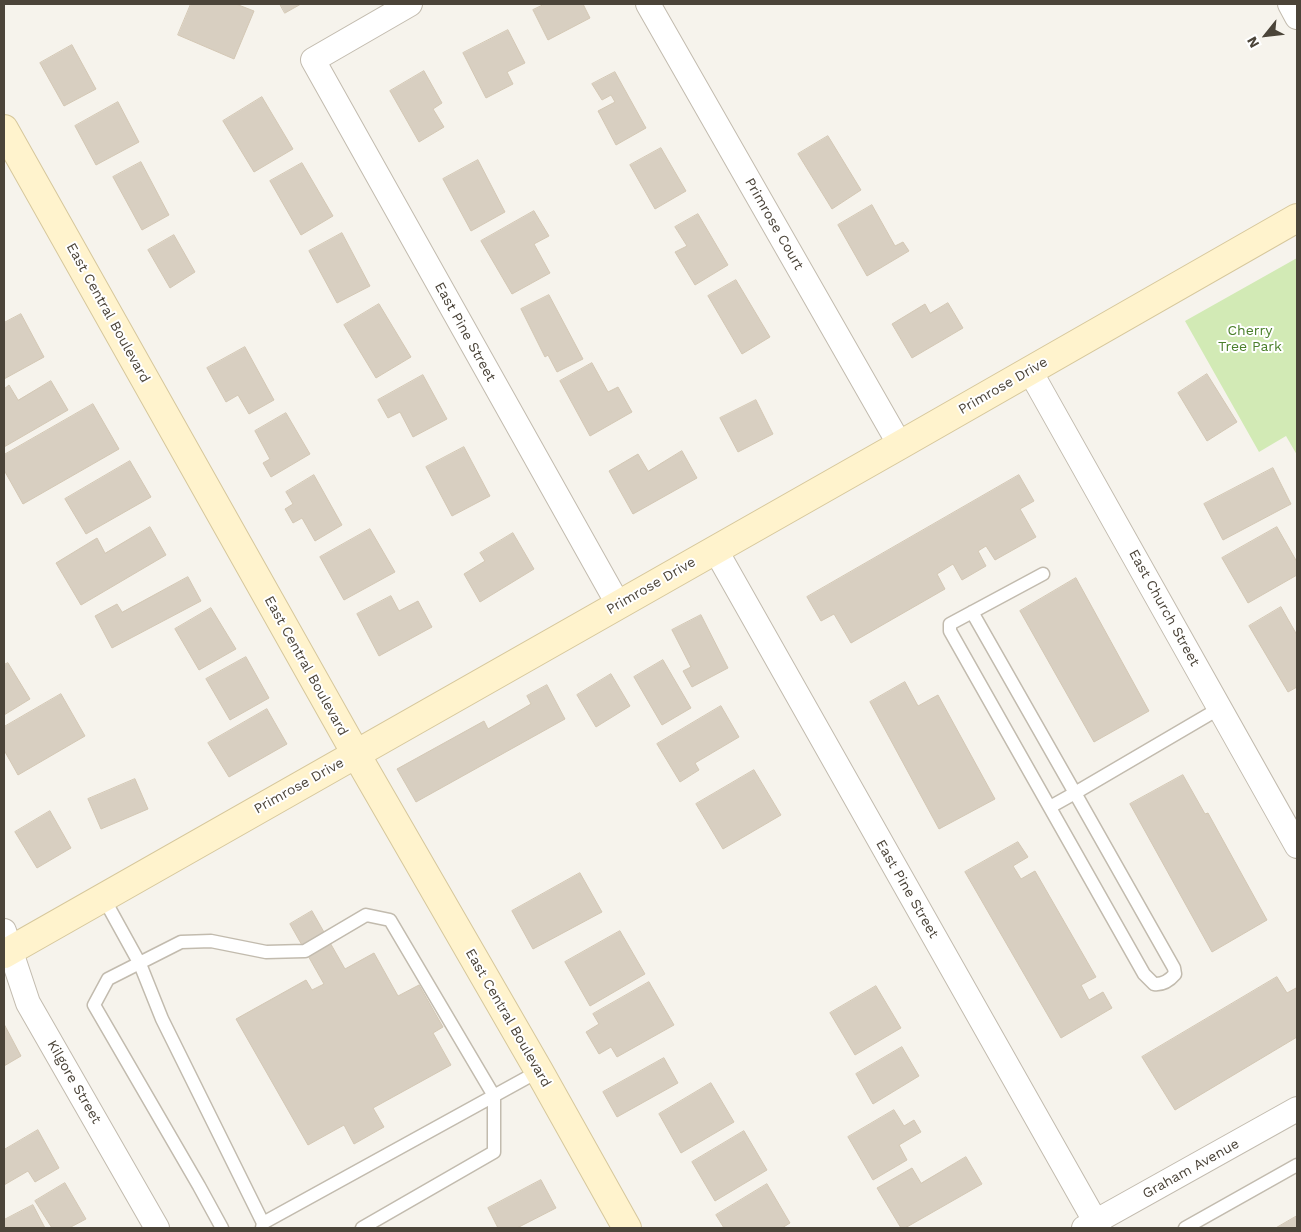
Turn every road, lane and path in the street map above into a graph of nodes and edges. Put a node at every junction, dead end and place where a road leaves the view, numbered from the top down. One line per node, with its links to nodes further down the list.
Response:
1 (410, 4): 11 (street, East Pine Street)
2 (648, 4): 8 (street, Primrose Court)
3 (1290, 4): 4 (street)
4 (1297, 17)
5 (4, 129): 14 (street, East Central Boulevard)
6 (1297, 218): 7 (street, Primrose Drive)
7 (1030, 371): 8 (street, Primrose Drive); 13 (street, East Church Street)
8 (900, 445): 9 (street, Primrose Drive)
9 (715, 549): 11 (street, Primrose Drive); 26 (street, East Pine Street)
10 (1043, 574): 12 (lane)
11 (618, 604): 14 (street, Primrose Drive)
12 (972, 612): 15 (lane); 16 (lane)
13 (1220, 708): 15 (lane); 17 (street, East Church Street)
14 (356, 754): 18 (street, Primrose Drive); 21 (street, East Central Boulevard)
15 (1075, 794): 16 (lane); 16 (lane)
16 (1050, 807)
17 (1297, 846)
18 (103, 897): 19 (street, Primrose Drive); 20 (lane)
19 (6, 945): 27 (street, Kilgore Street)
20 (140, 964): 22 (lane); 25 (lane); 28 (lane)
21 (539, 1071): 22 (lane); 30 (street, East Central Boulevard)
22 (494, 1096): 25 (lane); 29 (lane)
23 (1297, 1109): 26 (street, Graham Avenue)
24 (1297, 1165): 31 (lane)
25 (263, 1226)
26 (1093, 1226)
27 (157, 1228)
28 (222, 1228)
29 (362, 1228)
30 (627, 1228)
31 (1185, 1228)

